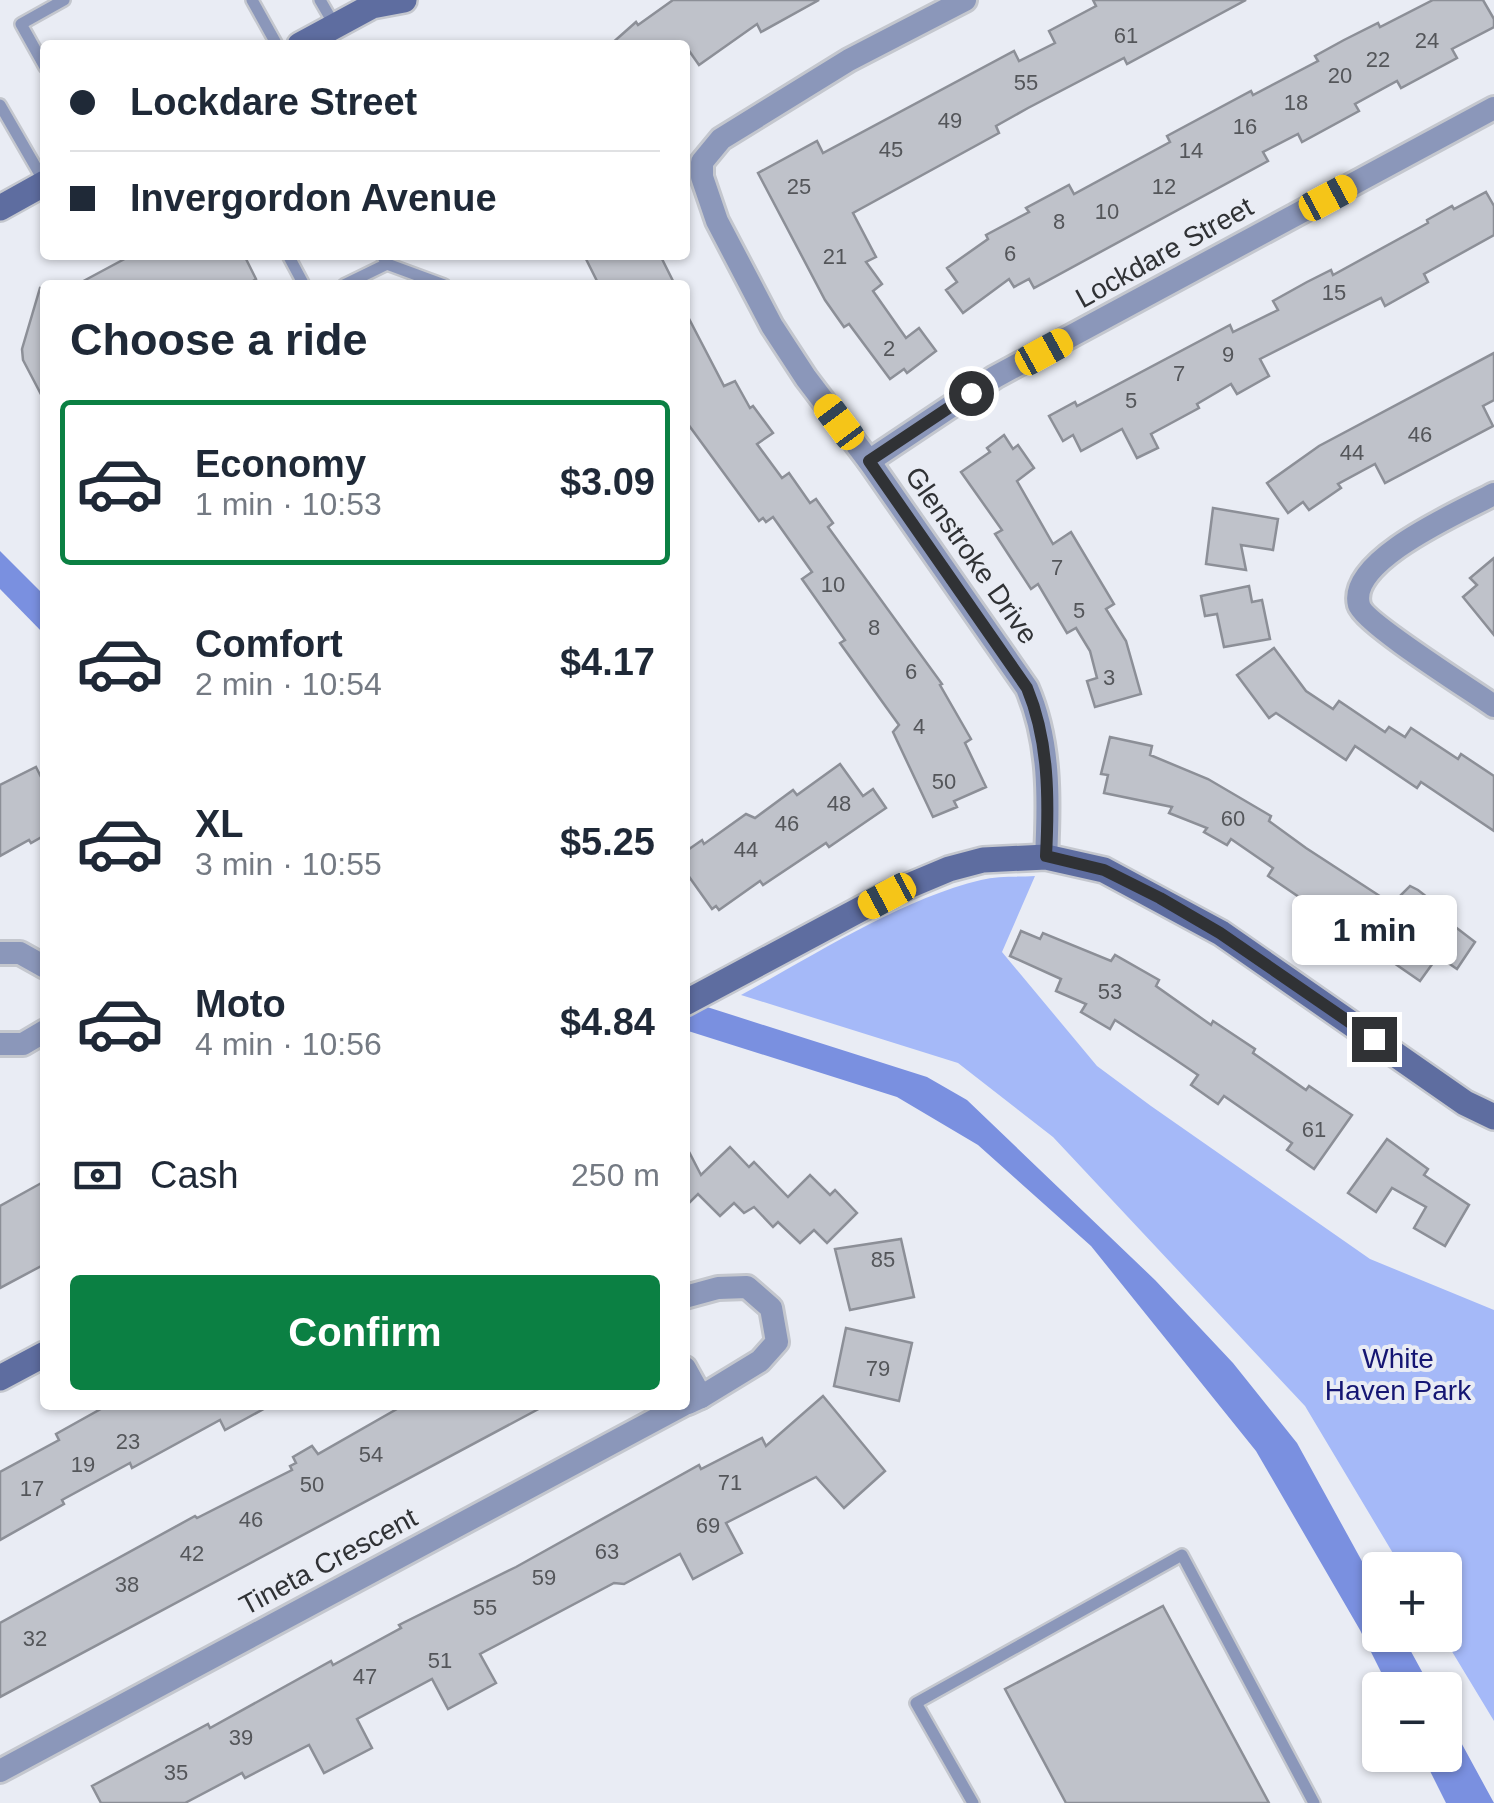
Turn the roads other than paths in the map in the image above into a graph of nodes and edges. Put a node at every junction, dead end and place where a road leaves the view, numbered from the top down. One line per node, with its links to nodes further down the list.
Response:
1 (64, 0): 10 (lane)
2 (252, 0): 8 (lane)
3 (320, 0): 7 (lane)
4 (404, 0): 6 (street)
5 (964, 0): 20 (street, Glenstroke Drive)
6 (373, 3): 7 (street)
7 (335, 26): 9 (street)
8 (274, 40)
9 (309, 40)
10 (40, 58)
11 (0, 105): 13 (lane)
12 (1494, 108): 20 (street, Lockdare Street)
13 (40, 174)
14 (40, 186): 15 (street)
15 (0, 208)
16 (382, 260): 18 (lane)
17 (386, 260): 19 (lane)
18 (352, 280)
19 (432, 280)
20 (869, 461): 23 (street, Glenstroke Drive)
21 (1494, 494): 22 (street)
22 (1494, 706)
23 (1046, 856): 26 (street); 29 (street)
24 (0, 954): 25 (street)
25 (40, 963)
26 (690, 1000)
27 (40, 1034): 28 (street)
28 (0, 1044)
29 (1494, 1117)
30 (690, 1296): 33 (street, Tineta Crescent)
31 (40, 1357): 32 (street)
32 (0, 1378)
33 (690, 1402)
34 (675, 1410): 35 (street, Tineta Crescent)
35 (0, 1771)
36 (973, 1803): 37 (lane)
37 (1314, 1803)

